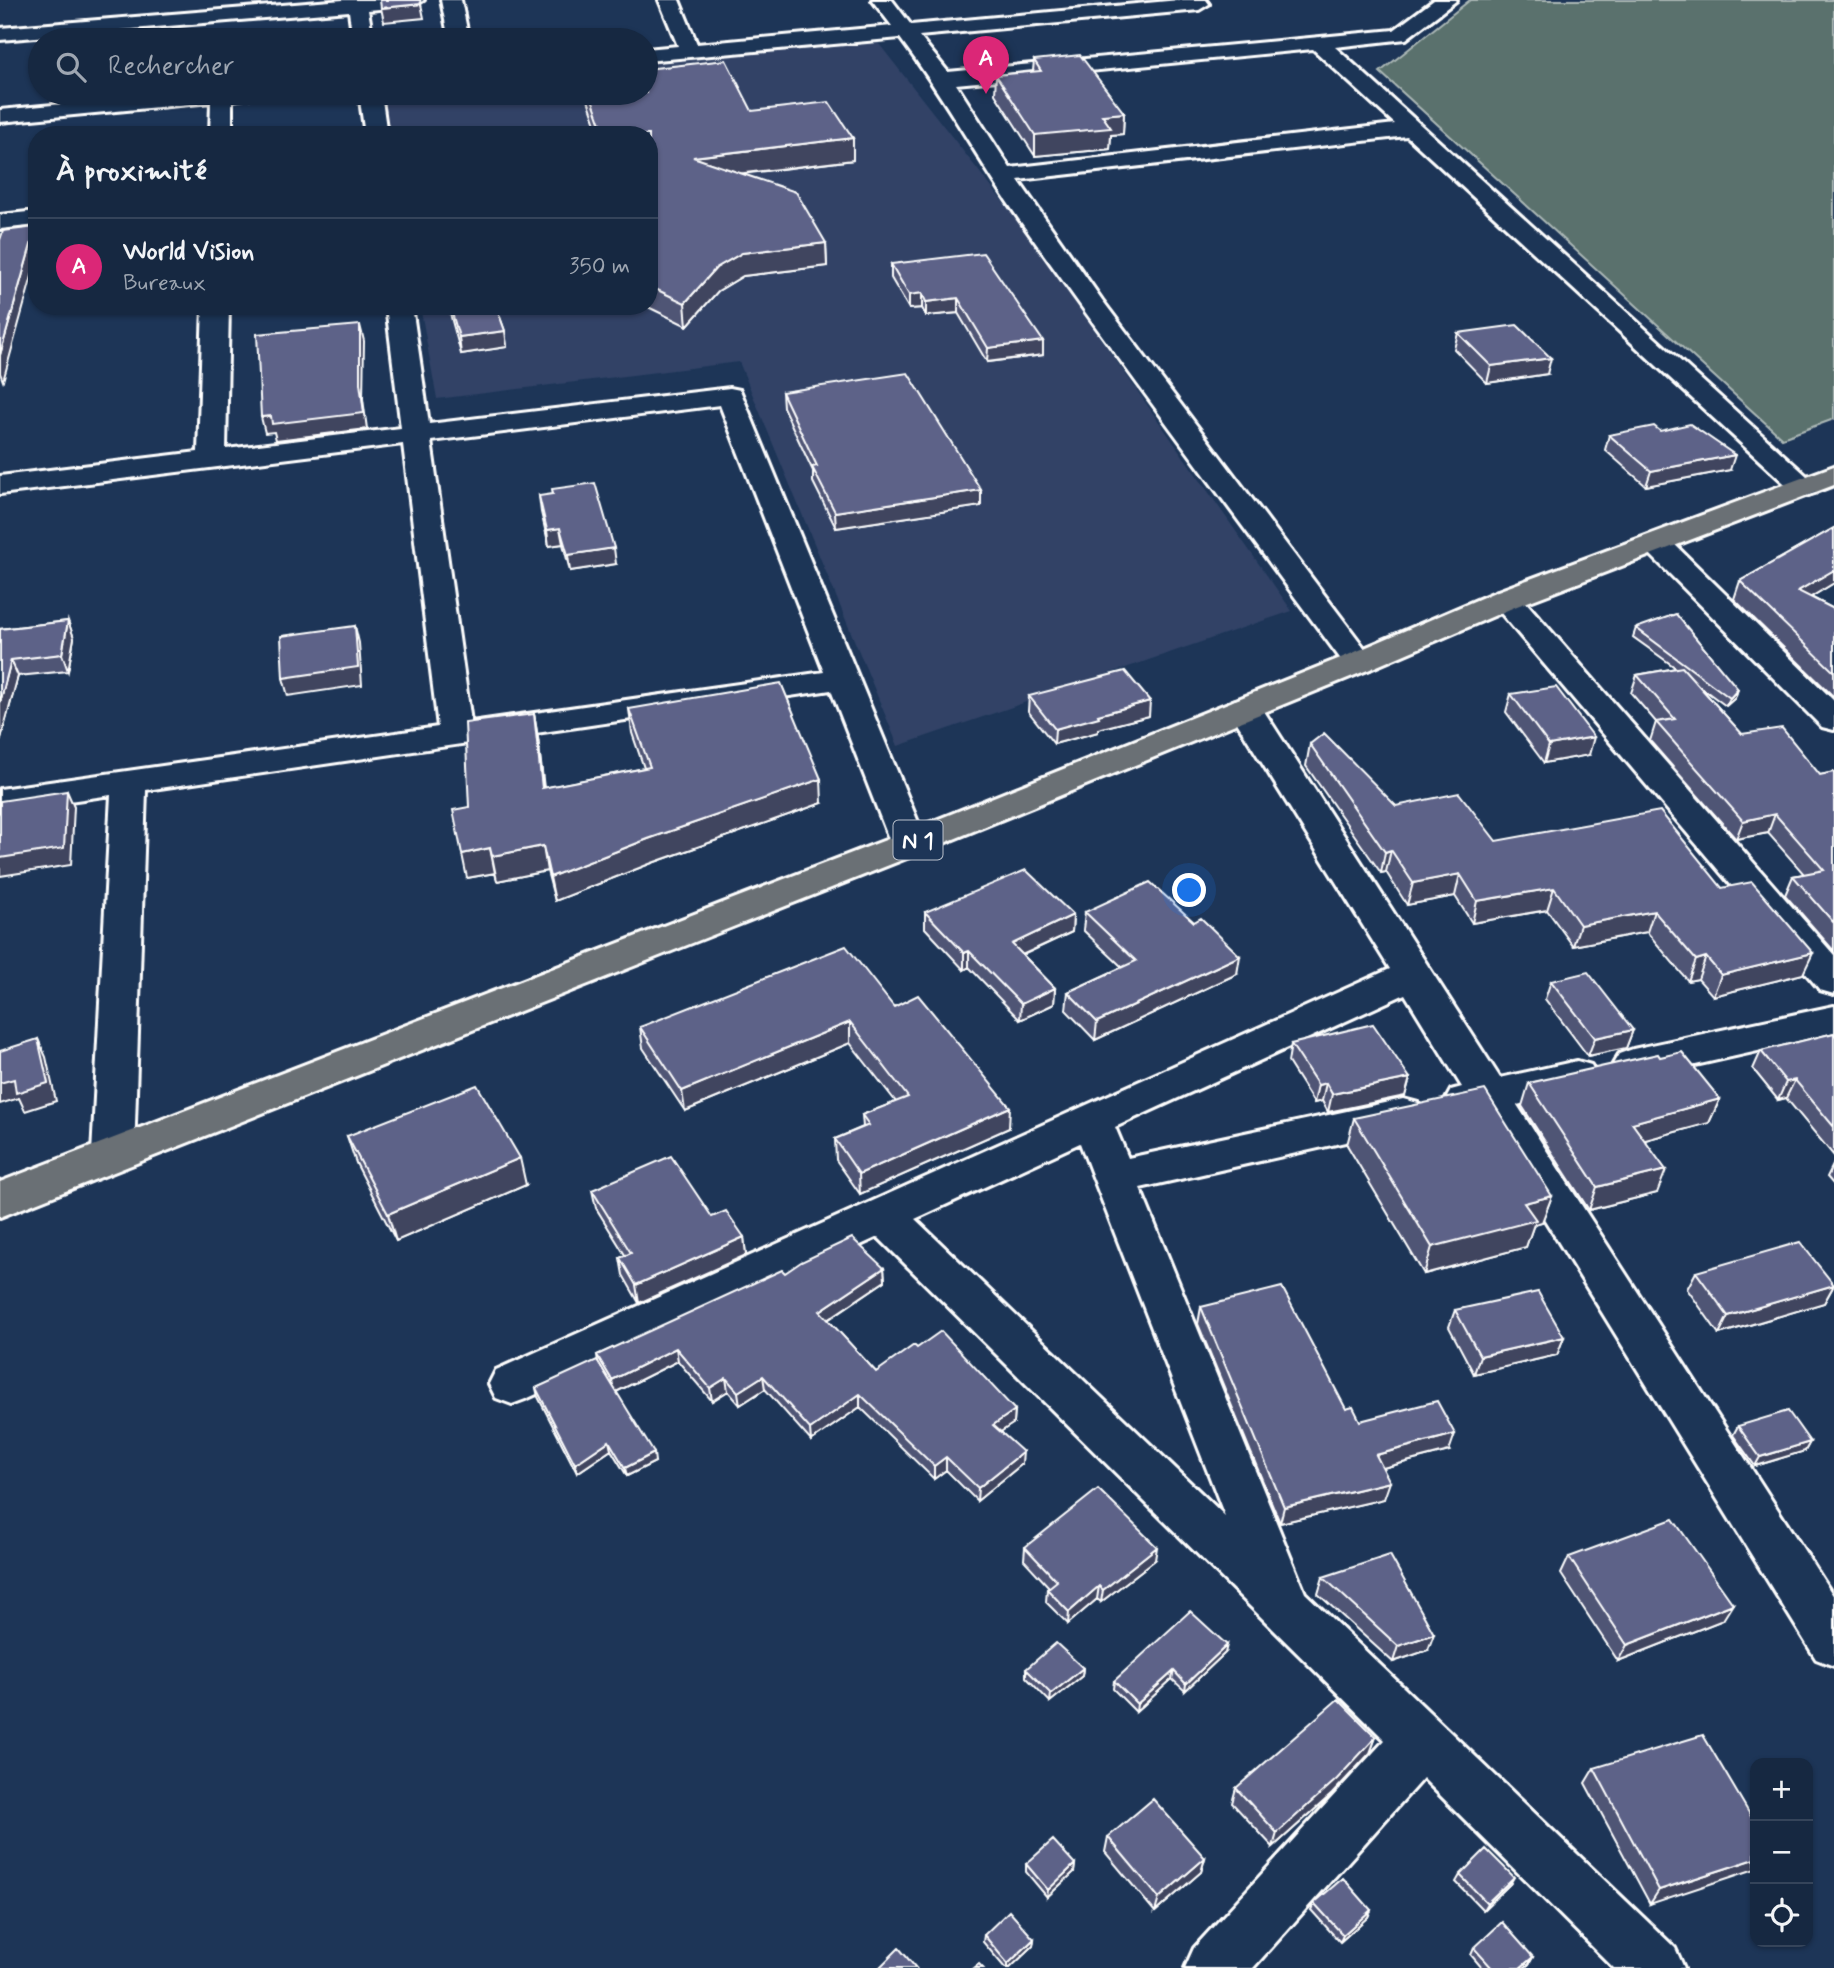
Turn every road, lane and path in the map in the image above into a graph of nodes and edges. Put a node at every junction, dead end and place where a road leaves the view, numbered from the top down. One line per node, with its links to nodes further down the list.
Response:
1 (414, 0): 7 (street)
2 (451, 0): 12 (street)
3 (669, 0): 17 (street)
4 (882, 0): 14 (street)
5 (1447, 0): 16 (street)
6 (1199, 4): 14 (street)
7 (358, 5): 8 (street); 11 (street)
8 (224, 8): 9 (street); 10 (street)
9 (52, 28)
10 (223, 28)
11 (361, 28)
12 (456, 28)
13 (28, 31): 15 (street)
14 (906, 31): 17 (street); 19 (street)
15 (0, 34)
16 (1318, 43): 19 (street); 26 (street)
17 (690, 51): 18 (street)
18 (658, 54)
19 (942, 79): 27 (street)
20 (111, 105): 23 (street)
21 (222, 105): 24 (street)
22 (372, 105): 25 (street)
23 (0, 116)
24 (221, 126)
25 (375, 126)
26 (1412, 129): 27 (street); 34 (street)
27 (1004, 176): 38 (street)
28 (28, 219): 29 (street)
29 (0, 222)
30 (216, 315): 33 (street)
31 (400, 315): 32 (street)
32 (416, 434): 33 (street); 39 (street); 42 (street)
33 (212, 459): 35 (street)
34 (1820, 481): 36 (highway, N 1)
35 (0, 485)
36 (1657, 544): 37 (highway, N 1); 41 (street)
37 (1506, 598): 38 (highway, N 1); 47 (street)
38 (1359, 662): 40 (highway, N 1)
39 (843, 679): 42 (street); 45 (street)
40 (1245, 708): 45 (highway, N 1); 46 (street)
41 (1834, 720)
42 (456, 734): 43 (street)
43 (129, 781): 44 (street); 51 (street)
44 (0, 800)
45 (909, 844): 51 (highway, N 1)
46 (1413, 974): 49 (street); 50 (street)
47 (1834, 980)
48 (1834, 1020): 49 (street)
49 (1489, 1095): 52 (street); 57 (street)
50 (1092, 1120): 52 (street); 54 (street)
51 (113, 1154): 53 (highway, N 1)
52 (1114, 1177): 56 (street)
53 (0, 1200)
54 (883, 1215): 55 (street); 56 (street)
55 (512, 1384)
56 (1285, 1607): 58 (street)
57 (1834, 1642)
58 (1421, 1740): 59 (street); 60 (street)
59 (1214, 1968)
60 (1655, 1968)

